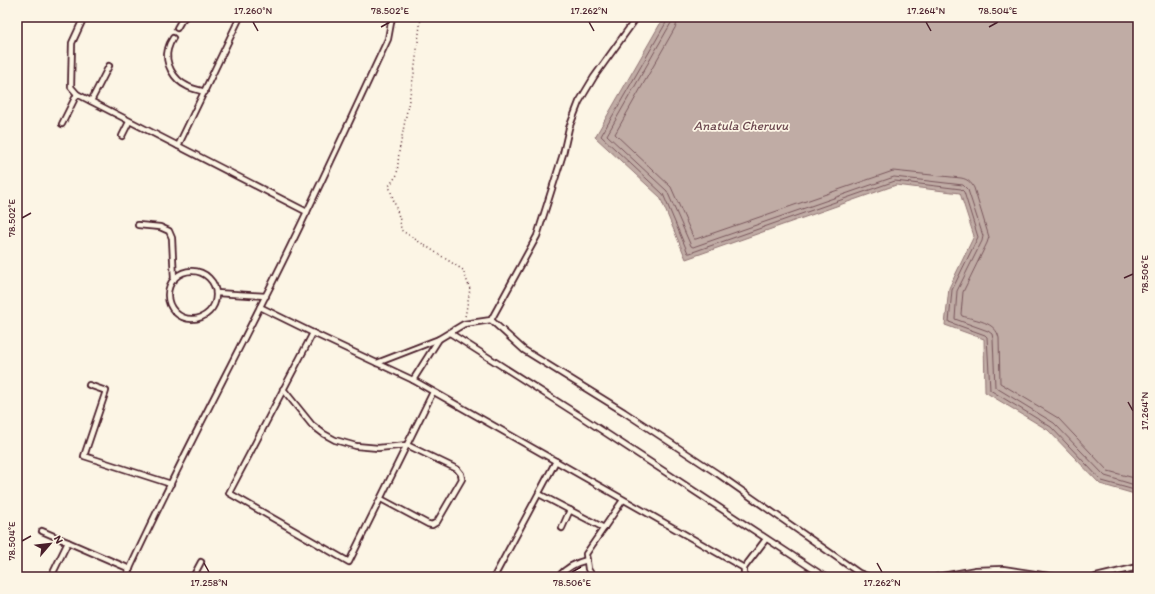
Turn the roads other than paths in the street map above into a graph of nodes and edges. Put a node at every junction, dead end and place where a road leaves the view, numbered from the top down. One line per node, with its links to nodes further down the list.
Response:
1 (84, 17): 10 (lane)
2 (185, 17): 6 (lane)
3 (240, 17): 9 (lane)
4 (392, 17): 16 (lane)
5 (636, 17): 22 (lane)
6 (177, 28)
7 (173, 38): 9 (lane)
8 (109, 66): 11 (lane)
9 (205, 92): 15 (lane)
10 (78, 94): 11 (lane); 13 (lane)
11 (91, 102): 12 (lane)
12 (130, 122): 14 (lane); 15 (lane)
13 (62, 124)
14 (122, 136)
15 (178, 146): 16 (lane)
16 (307, 212): 20 (lane)
17 (138, 225): 18 (lane)
18 (174, 280): 19 (lane); 19 (lane)
19 (216, 293): 20 (lane)
20 (266, 296): 21 (lane)
21 (260, 307): 23 (lane); 33 (lane)
22 (491, 320): 24 (lane); 48 (lane)
23 (313, 333): 26 (lane); 29 (lane)
24 (450, 333): 25 (lane); 41 (lane)
25 (439, 339): 26 (lane); 27 (lane)
26 (377, 363): 27 (lane)
27 (413, 380): 30 (lane)
28 (89, 385): 33 (lane)
29 (283, 390): 31 (lane); 35 (lane)
30 (434, 392): 31 (lane); 32 (lane)
31 (407, 445): 35 (lane); 35 (lane)
32 (556, 461): 34 (lane); 36 (lane)
33 (171, 484): 47 (lane)
34 (539, 494): 37 (lane); 52 (lane)
35 (380, 499)
36 (623, 500): 39 (lane); 46 (lane)
37 (570, 510): 38 (lane); 39 (lane)
38 (562, 528)
39 (604, 528): 43 (lane)
40 (42, 531): 42 (lane)
41 (766, 539): 46 (lane); 56 (lane)
42 (68, 542): 47 (lane); 49 (lane)
43 (587, 560): 53 (lane); 54 (lane)
44 (201, 562): 51 (lane)
45 (1138, 567): 61 (lane)
46 (744, 568): 55 (lane)
47 (130, 569): 50 (lane)
48 (859, 573): 57 (lane); 58 (lane)
49 (51, 577)
50 (126, 577)
51 (193, 577)
52 (494, 577)
53 (558, 577)
54 (594, 577)
55 (744, 577)
56 (825, 577)
57 (864, 577)
58 (869, 577)
59 (937, 577): 60 (lane)
60 (1055, 577)
61 (1096, 577)

